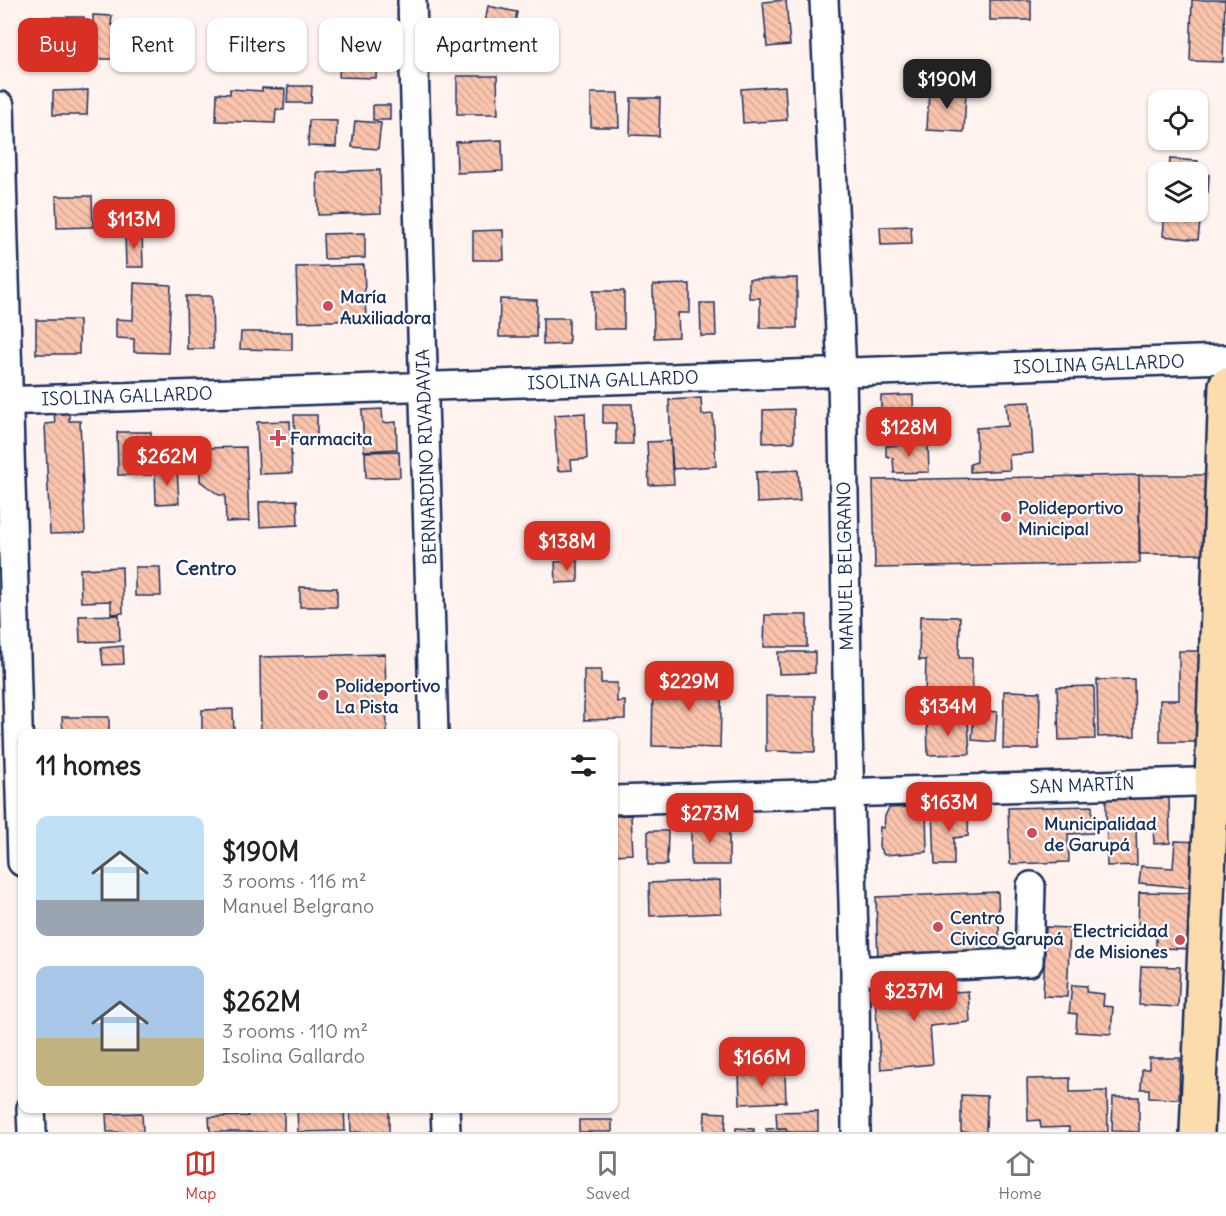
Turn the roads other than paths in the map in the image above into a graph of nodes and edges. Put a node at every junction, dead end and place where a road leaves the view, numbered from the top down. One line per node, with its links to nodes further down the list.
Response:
1 (412, 0): 6 (street, BERNARDINO RIVADAVIA)
2 (824, 0): 5 (street, MANUEL BELGRANO)
3 (0, 106): 8 (street)
4 (1226, 359): 5 (street, ISOLINA GALLARDO)
5 (842, 373): 6 (street, ISOLINA GALLARDO); 11 (street, MANUEL BELGRANO)
6 (424, 385): 8 (street, ISOLINA GALLARDO); 9 (street, BERNARDINO RIVADAVIA)
7 (1226, 385): 10 (main road)
8 (5, 401): 13 (street)
9 (434, 729)
10 (1219, 781): 11 (street, SAN MARTÍN); 22 (main road)
11 (850, 793): 12 (street, SAN MARTÍN); 16 (street, MANUEL BELGRANO)
12 (618, 800)
13 (14, 819): 14 (street)
14 (18, 840)
15 (1031, 886): 16 (street)
16 (855, 971): 21 (street, MANUEL BELGRANO)
17 (31, 1113): 19 (street)
18 (445, 1113): 20 (street)
19 (32, 1132)
20 (446, 1132)
21 (856, 1132)
22 (1197, 1132)

